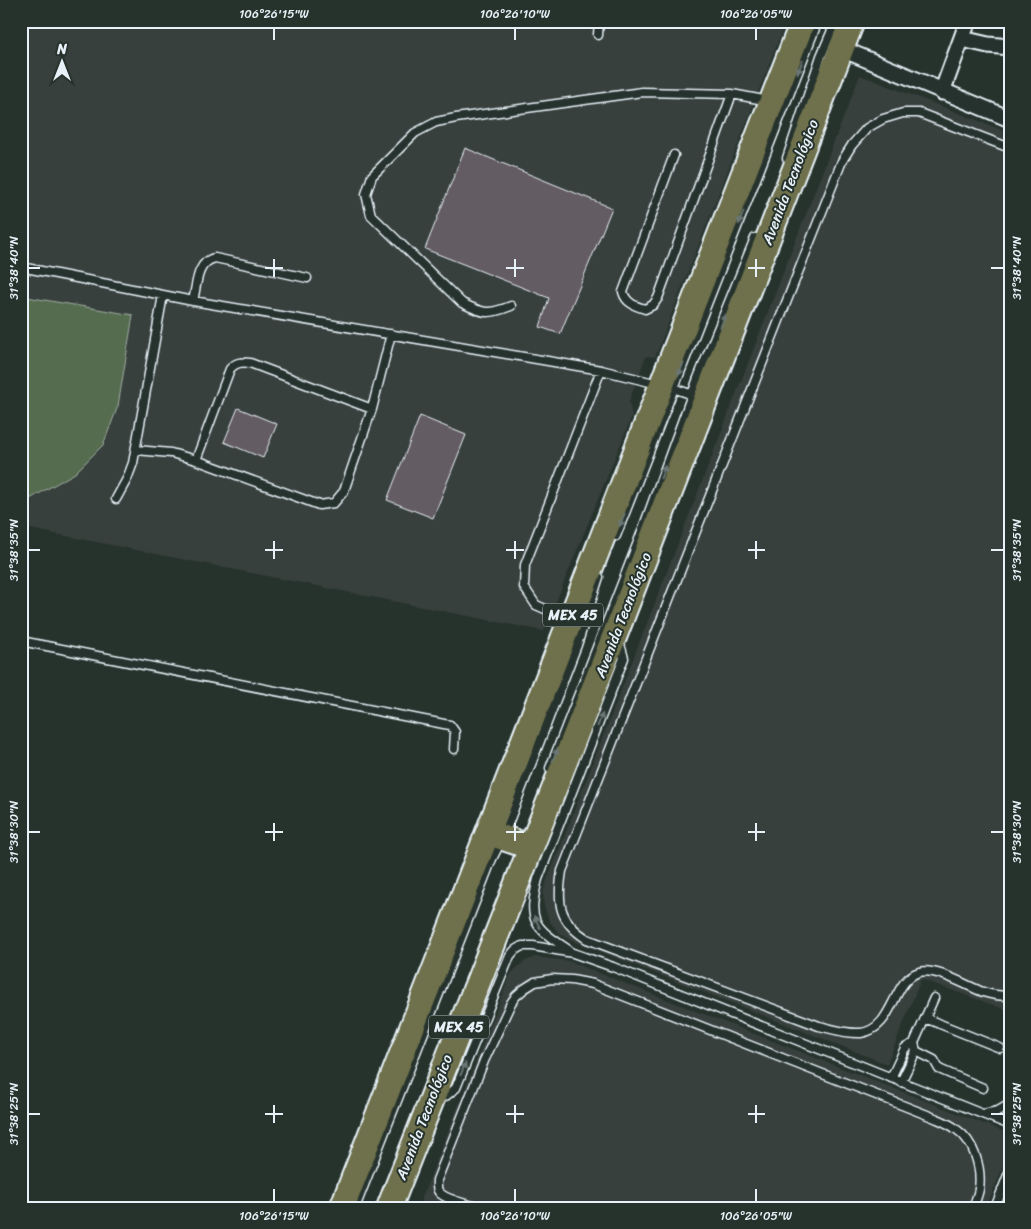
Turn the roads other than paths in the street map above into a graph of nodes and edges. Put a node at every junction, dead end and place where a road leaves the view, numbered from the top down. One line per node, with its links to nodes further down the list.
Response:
1 (599, 21): 7 (lane)
2 (803, 21): 13 (main road, Avenida Tecnológico / MEX 45)
3 (818, 21): 26 (lane, one-way to 26)
4 (836, 21): 17 (lane)
5 (852, 21): 10 (main road, Avenida Tecnológico / MEX 45)
6 (968, 21): 8 (street)
7 (598, 35)
8 (962, 38): 9 (street); 11 (street)
9 (1010, 47)
10 (842, 49): 11 (street); 27 (main road, Avenida Tecnológico / MEX 45)
11 (942, 92): 14 (street)
12 (732, 94): 13 (lane); 16 (lane); 23 (lane)
13 (771, 101): 26 (main road, Avenida Tecnológico / MEX 45)
14 (1010, 119)
15 (1010, 148): 41 (lane)
16 (674, 155)
17 (785, 164)
18 (759, 229): 27 (lane, one-way to 18)
19 (21, 267): 21 (lane)
20 (307, 278): 22 (lane)
21 (163, 295): 22 (lane); 29 (lane)
22 (193, 301): 24 (lane)
23 (510, 306)
24 (390, 334): 25 (lane); 28 (lane)
25 (601, 370): 26 (lane); 34 (lane)
26 (668, 386): 27 (lane); 32 (lane, one-way to 32); 34 (main road, Avenida Tecnológico / MEX 45)
27 (699, 398): 35 (main road, Avenida Tecnológico / MEX 45); 38 (lane, one-way to 27)
28 (372, 409): 30 (lane); 30 (lane)
29 (136, 450): 30 (lane); 31 (lane)
30 (196, 460)
31 (116, 499)
32 (613, 543)
33 (602, 570): 39 (lane)
34 (571, 620): 39 (main road, Avenida Tecnológico / MEX 45)
35 (616, 632): 39 (main road, Avenida Tecnológico / MEX 45); 40 (lane, one-way to 35)
36 (21, 641): 37 (lane)
37 (454, 749)
38 (545, 779)
39 (514, 841): 50 (main road, Avenida Tecnológico / MEX 45); 55 (main road, Avenida Tecnológico / MEX 45); 56 (lane)
40 (573, 953): 47 (lane); 50 (lane, one-way to 40)
41 (1010, 996)
42 (934, 998): 43 (lane)
43 (925, 1018): 44 (lane); 45 (lane)
44 (914, 1042): 46 (lane); 47 (lane)
45 (1000, 1048)
46 (916, 1051): 48 (lane); 49 (lane)
47 (891, 1078): 48 (lane)
48 (901, 1082): 52 (lane)
49 (983, 1088)
50 (430, 1100): 57 (main road, Avenida Tecnológico / MEX 45)
51 (1010, 1104): 52 (lane)
52 (984, 1114): 53 (lane)
53 (1010, 1125)
54 (1010, 1170): 60 (lane)
55 (342, 1208)
56 (355, 1208)
57 (389, 1208)
58 (481, 1208): 59 (lane)
59 (973, 1208)
60 (995, 1208)

